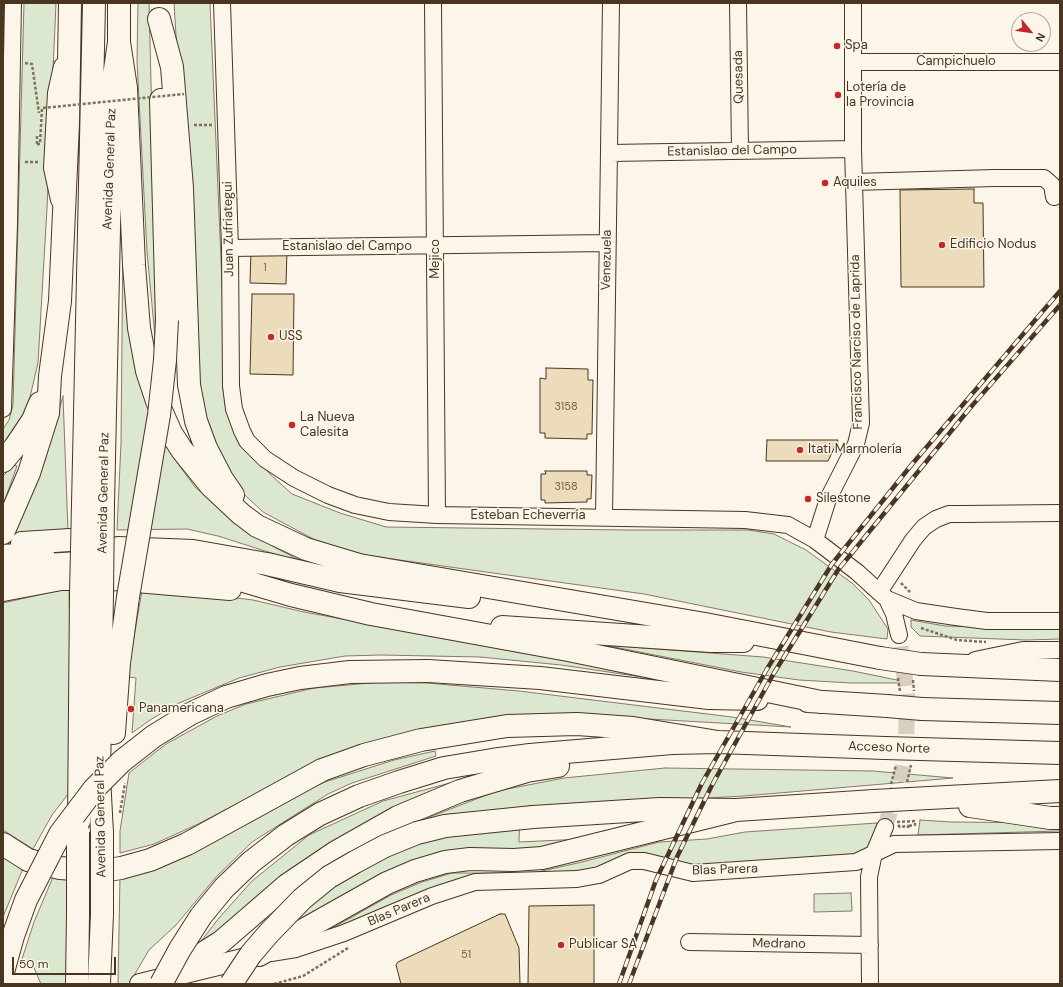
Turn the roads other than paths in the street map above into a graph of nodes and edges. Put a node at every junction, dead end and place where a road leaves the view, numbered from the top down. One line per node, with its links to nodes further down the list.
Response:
1 (94, 3): 27 (highway, Avenida General Paz)
2 (119, 3): 11 (highway, Avenida General Paz)
3 (222, 3): 22 (street, Juan Zufriategui)
4 (433, 3): 21 (street, Mejico)
5 (611, 3): 16 (street, Venezuela)
6 (738, 3): 15 (street, Quesada)
7 (853, 3): 12 (street, Francisco Narciso de Laprida)
8 (10, 10): 19 (street)
9 (159, 11): 31 (highway); 60 (highway, bridge)
10 (70, 13): 23 (highway)
11 (119, 42): 27 (highway, Avenida General Paz); 31 (highway)
12 (853, 62): 13 (street, Campichuelo); 14 (street, Francisco Narciso de Laprida)
13 (1060, 62)
14 (853, 149): 15 (street, Estanislao del Campo); 17 (street, Francisco Narciso de Laprida)
15 (740, 151): 16 (street, Estanislao del Campo)
16 (610, 153): 20 (street, Venezuela)
17 (854, 182): 18 (street); 33 (street, Francisco Narciso de Laprida)
18 (1054, 197)
19 (6, 224): 24 (street)
20 (607, 243): 21 (street, Estanislao del Campo); 30 (street, Venezuela)
21 (436, 246): 22 (street, Estanislao del Campo); 29 (street, Mejico)
22 (230, 248): 25 (street, Juan Zufriategui)
23 (50, 376): 26 (highway); 32 (highway)
24 (3, 409)
25 (254, 448): 29 (street, Esteban Echeverría)
26 (3, 461)
27 (93, 504): 39 (highway, Avenida General Paz, bridge)
28 (1060, 512): 41 (street)
29 (437, 516): 30 (street, Esteban Echeverría)
30 (604, 517): 33 (street, Esteban Echeverría)
31 (256, 526): 42 (highway)
32 (6, 527)
33 (815, 540): 41 (street)
34 (3, 545): 36 (highway)
35 (3, 556): 36 (highway)
36 (267, 564): 42 (highway)
37 (3, 573): 40 (highway)
38 (3, 590): 40 (highway)
39 (92, 594): 60 (highway, Avenida General Paz); 69 (highway, Avenida General Paz, bridge)
40 (291, 595): 44 (highway)
41 (883, 595): 43 (street); 45 (street)
42 (562, 601): 46 (highway)
43 (1060, 621)
44 (435, 625): 46 (highway); 50 (highway)
45 (899, 635)
46 (786, 641): 48 (highway, bridge)
47 (1060, 650): 48 (street)
48 (951, 665): 49 (highway)
49 (1060, 670)
50 (821, 702): 51 (highway, bridge); 67 (highway, bridge)
51 (1060, 713)
52 (718, 742): 53 (highway); 54 (highway, Acceso Norte, bridge); 62 (highway)
53 (672, 743): 68 (highway); 68 (highway, bridge)
54 (1060, 753)
55 (1060, 792): 56 (highway)
56 (918, 799): 57 (highway, bridge); 58 (highway)
57 (736, 810): 66 (highway); 72 (highway, bridge)
58 (1060, 818)
59 (885, 826): 63 (street)
60 (102, 832): 70 (highway, Avenida General Paz, bridge)
61 (1060, 841): 63 (street, Blas Parera)
62 (3, 844)
63 (874, 853): 65 (street); 66 (street, Blas Parera)
64 (689, 942): 65 (street, Medrano)
65 (870, 945): 73 (street)
66 (259, 955): 68 (main road)
67 (3, 972)
68 (163, 981): 71 (main road)
69 (76, 984)
70 (99, 984)
71 (140, 984)
72 (231, 984)
73 (870, 984)

